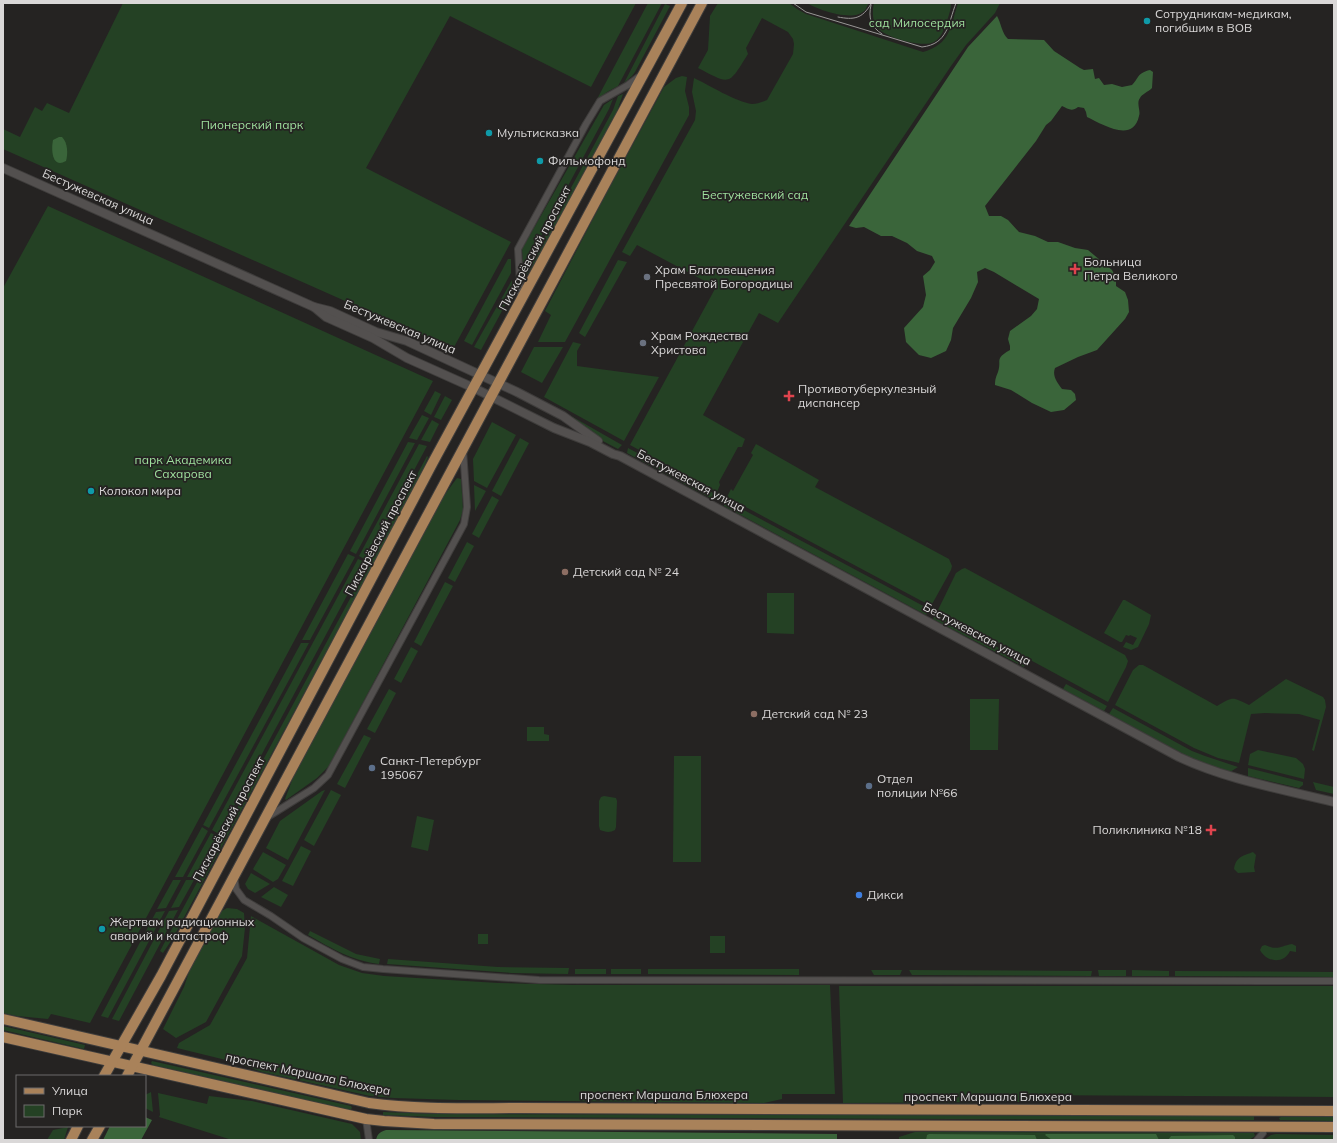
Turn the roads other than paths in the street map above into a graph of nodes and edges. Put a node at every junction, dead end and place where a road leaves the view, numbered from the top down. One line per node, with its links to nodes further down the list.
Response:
1 (682, 3): 3 (main road, Пискарёвский проспект)
2 (702, 3): 8 (main road)
3 (644, 72): 5 (main road, Пискарёвский проспект); 5 (street)
4 (3, 168): 6 (street, Бестужевская улица)
5 (521, 301): 7 (main road, Пискарёвский проспект)
6 (314, 307): 7 (street, Бестужевская улица); 9 (street, Бестужевская улица)
7 (481, 375): 8 (street, Бестужевская улица); 9 (main road, Пискарёвский проспект)
8 (499, 383): 10 (main road); 12 (street, Бестужевская улица)
9 (474, 388): 10 (street, Бестужевская улица); 19 (main road, Пискарёвский проспект)
10 (492, 397): 11 (main road); 12 (street, Бестужевская улица)
11 (463, 450): 14 (main road); 14 (street)
12 (620, 456): 13 (street, Бестужевская улица)
13 (1334, 802)
14 (265, 819): 15 (main road)
15 (234, 876): 16 (street); 20 (main road)
16 (1334, 981)
17 (3, 1019): 19 (main road, проспект Маршала Блюхера)
18 (3, 1037): 21 (main road)
19 (120, 1046): 20 (main road, проспект Маршала Блюхера); 21 (main road, Пискарёвский проспект)
20 (140, 1051): 22 (main road); 24 (main road, проспект Маршала Блюхера)
21 (112, 1062): 22 (main road); 23 (main road, Пискарёвский проспект)
22 (130, 1071): 27 (main road)
23 (105, 1075)
24 (369, 1103): 25 (main road, проспект Маршала Блюхера); 27 (main road)
25 (1264, 1110): 26 (main road, проспект Маршала Блюхера); 30 (main road)
26 (1334, 1111)
27 (366, 1119): 30 (main road); 34 (street)
28 (78, 1127): 32 (main road)
29 (99, 1127): 33 (main road)
30 (1264, 1127): 31 (main road); 35 (street)
31 (1334, 1127)
32 (71, 1140)
33 (92, 1140)
34 (369, 1140)
35 (1257, 1140)

